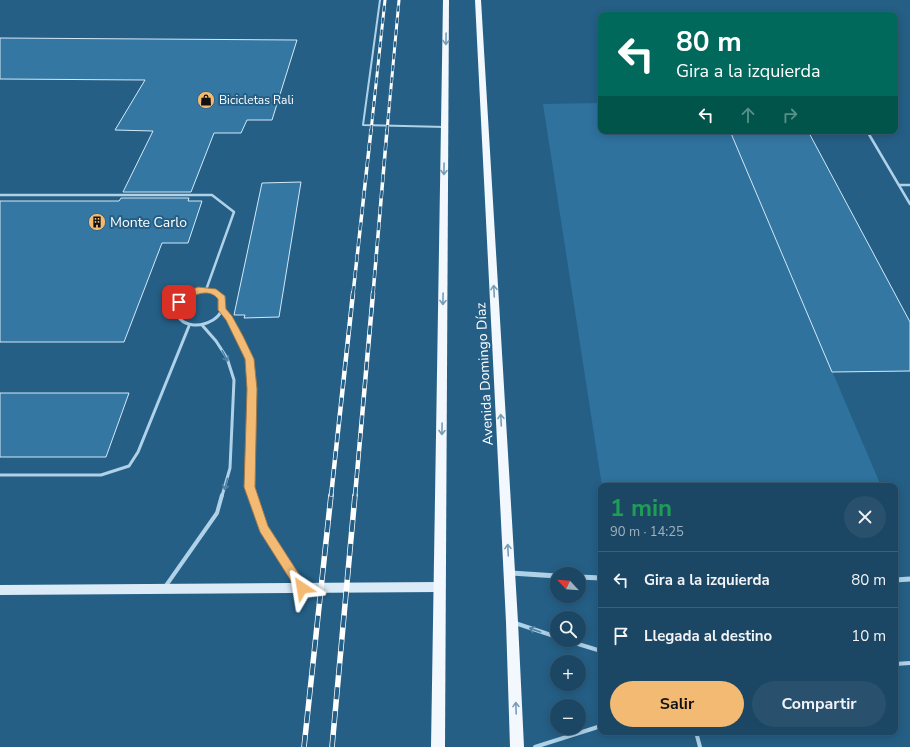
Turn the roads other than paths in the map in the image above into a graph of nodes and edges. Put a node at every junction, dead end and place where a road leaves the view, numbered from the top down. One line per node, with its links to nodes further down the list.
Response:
1 (380, 0): 4 (lane)
2 (446, 0): 4 (main road, one-way to 4)
3 (478, 0): 15 (main road, Avenida Domingo Díaz, one-way to 3)
4 (445, 127): 21 (main road, one-way to 21)
5 (869, 134): 6 (lane)
6 (899, 185): 7 (lane); 9 (lane)
7 (910, 185)
8 (0, 195): 10 (lane)
9 (910, 204)
10 (206, 290): 11 (lane); 13 (lane)
11 (222, 310): 12 (lane); 23 (lane)
12 (202, 325): 13 (lane); 22 (lane, one-way to 22)
13 (189, 326): 14 (lane)
14 (0, 475)
15 (509, 573): 16 (street); 25 (main road, Avenida Domingo Díaz)
16 (550, 576)
17 (586, 577): 18 (street)
18 (598, 578)
19 (910, 579): 20 (street)
20 (898, 580)
21 (440, 587): 23 (street); 33 (main road)
22 (164, 588): 23 (street); 24 (street)
23 (302, 588)
24 (0, 590)
25 (512, 622): 26 (lane, one-way to 25); 34 (main road, Avenida Domingo Díaz, one-way to 25)
26 (550, 635)
27 (586, 646): 28 (lane)
28 (598, 650)
29 (910, 663): 30 (lane)
30 (898, 664)
31 (598, 727): 35 (lane)
32 (697, 735): 36 (lane)
33 (438, 747)
34 (517, 747)
35 (535, 747)
36 (700, 747)

